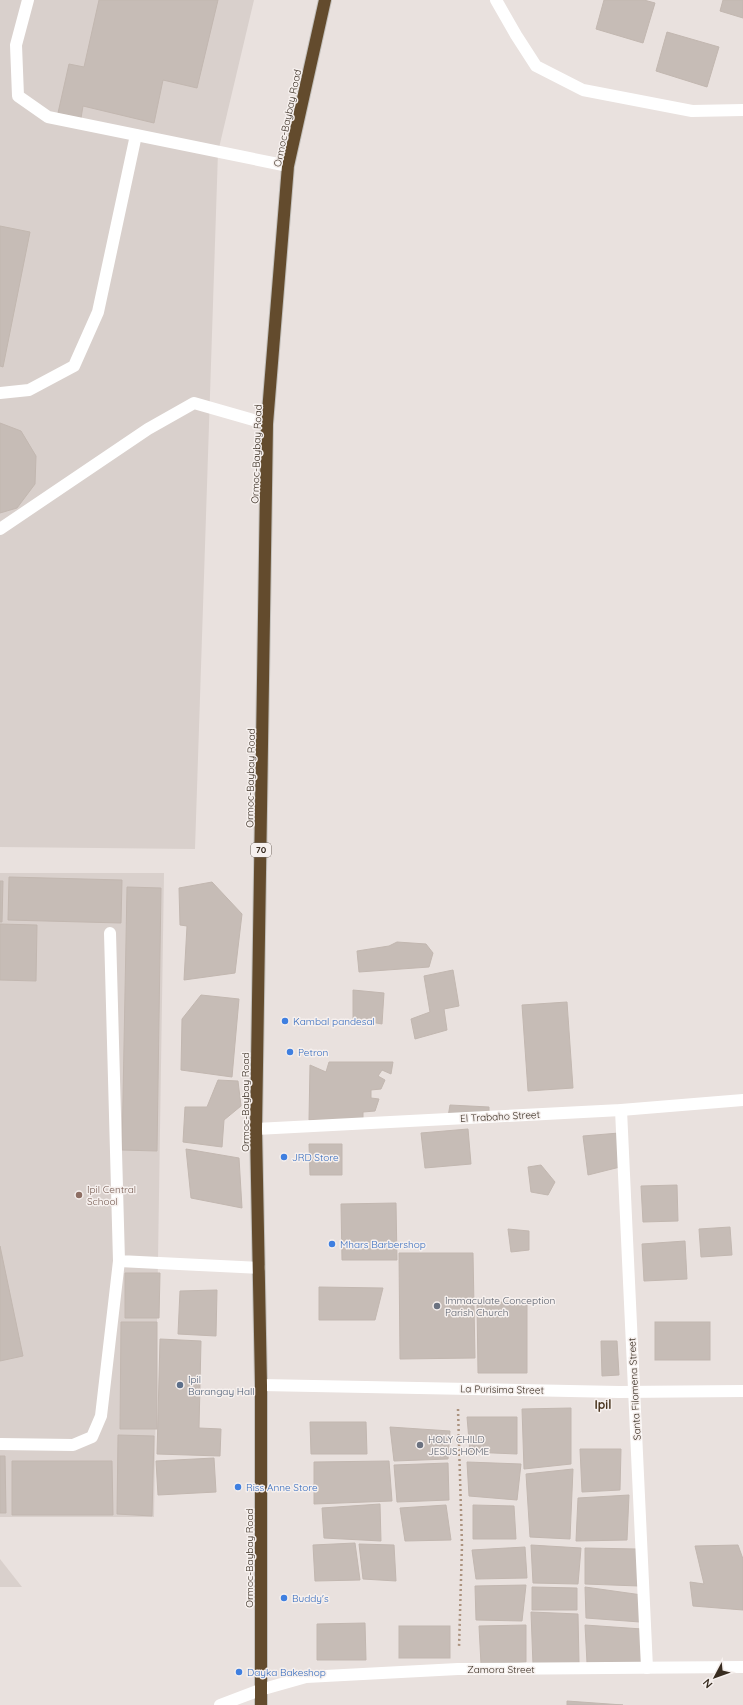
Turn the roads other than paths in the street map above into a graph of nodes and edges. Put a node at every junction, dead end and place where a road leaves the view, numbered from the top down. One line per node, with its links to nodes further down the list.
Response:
1 (28, 0): 5 (street)
2 (325, 0): 6 (highway, Ormoc-Baybay Road / 70)
3 (496, 0): 4 (street)
4 (743, 110)
5 (136, 135): 6 (street); 7 (street)
6 (288, 166): 8 (highway, Ormoc-Baybay Road / 70)
7 (0, 393)
8 (267, 424): 9 (street); 13 (highway, Ormoc-Baybay Road / 70)
9 (0, 529)
10 (110, 933): 14 (street)
11 (743, 1100): 12 (street, El Trabaho Street)
12 (621, 1110): 13 (street, El Trabaho Street); 17 (street, Santa Filomena Street)
13 (256, 1129): 15 (highway, Ormoc-Baybay Road / 70)
14 (120, 1261): 15 (street); 19 (street)
15 (259, 1268): 16 (highway, Ormoc-Baybay Road / 70)
16 (261, 1385): 17 (street, La Purisima Street); 22 (highway, Ormoc-Baybay Road / 70)
17 (634, 1391): 18 (street, La Purisima Street); 21 (street, Santa Filomena Street)
18 (743, 1391)
19 (0, 1444)
20 (743, 1667): 21 (street, Zamora Street)
21 (647, 1668): 22 (street, Zamora Street)
22 (260, 1690): 23 (street, Zamora Street); 24 (highway, Ormoc-Baybay Road / 70)
23 (220, 1705)
24 (261, 1705)

